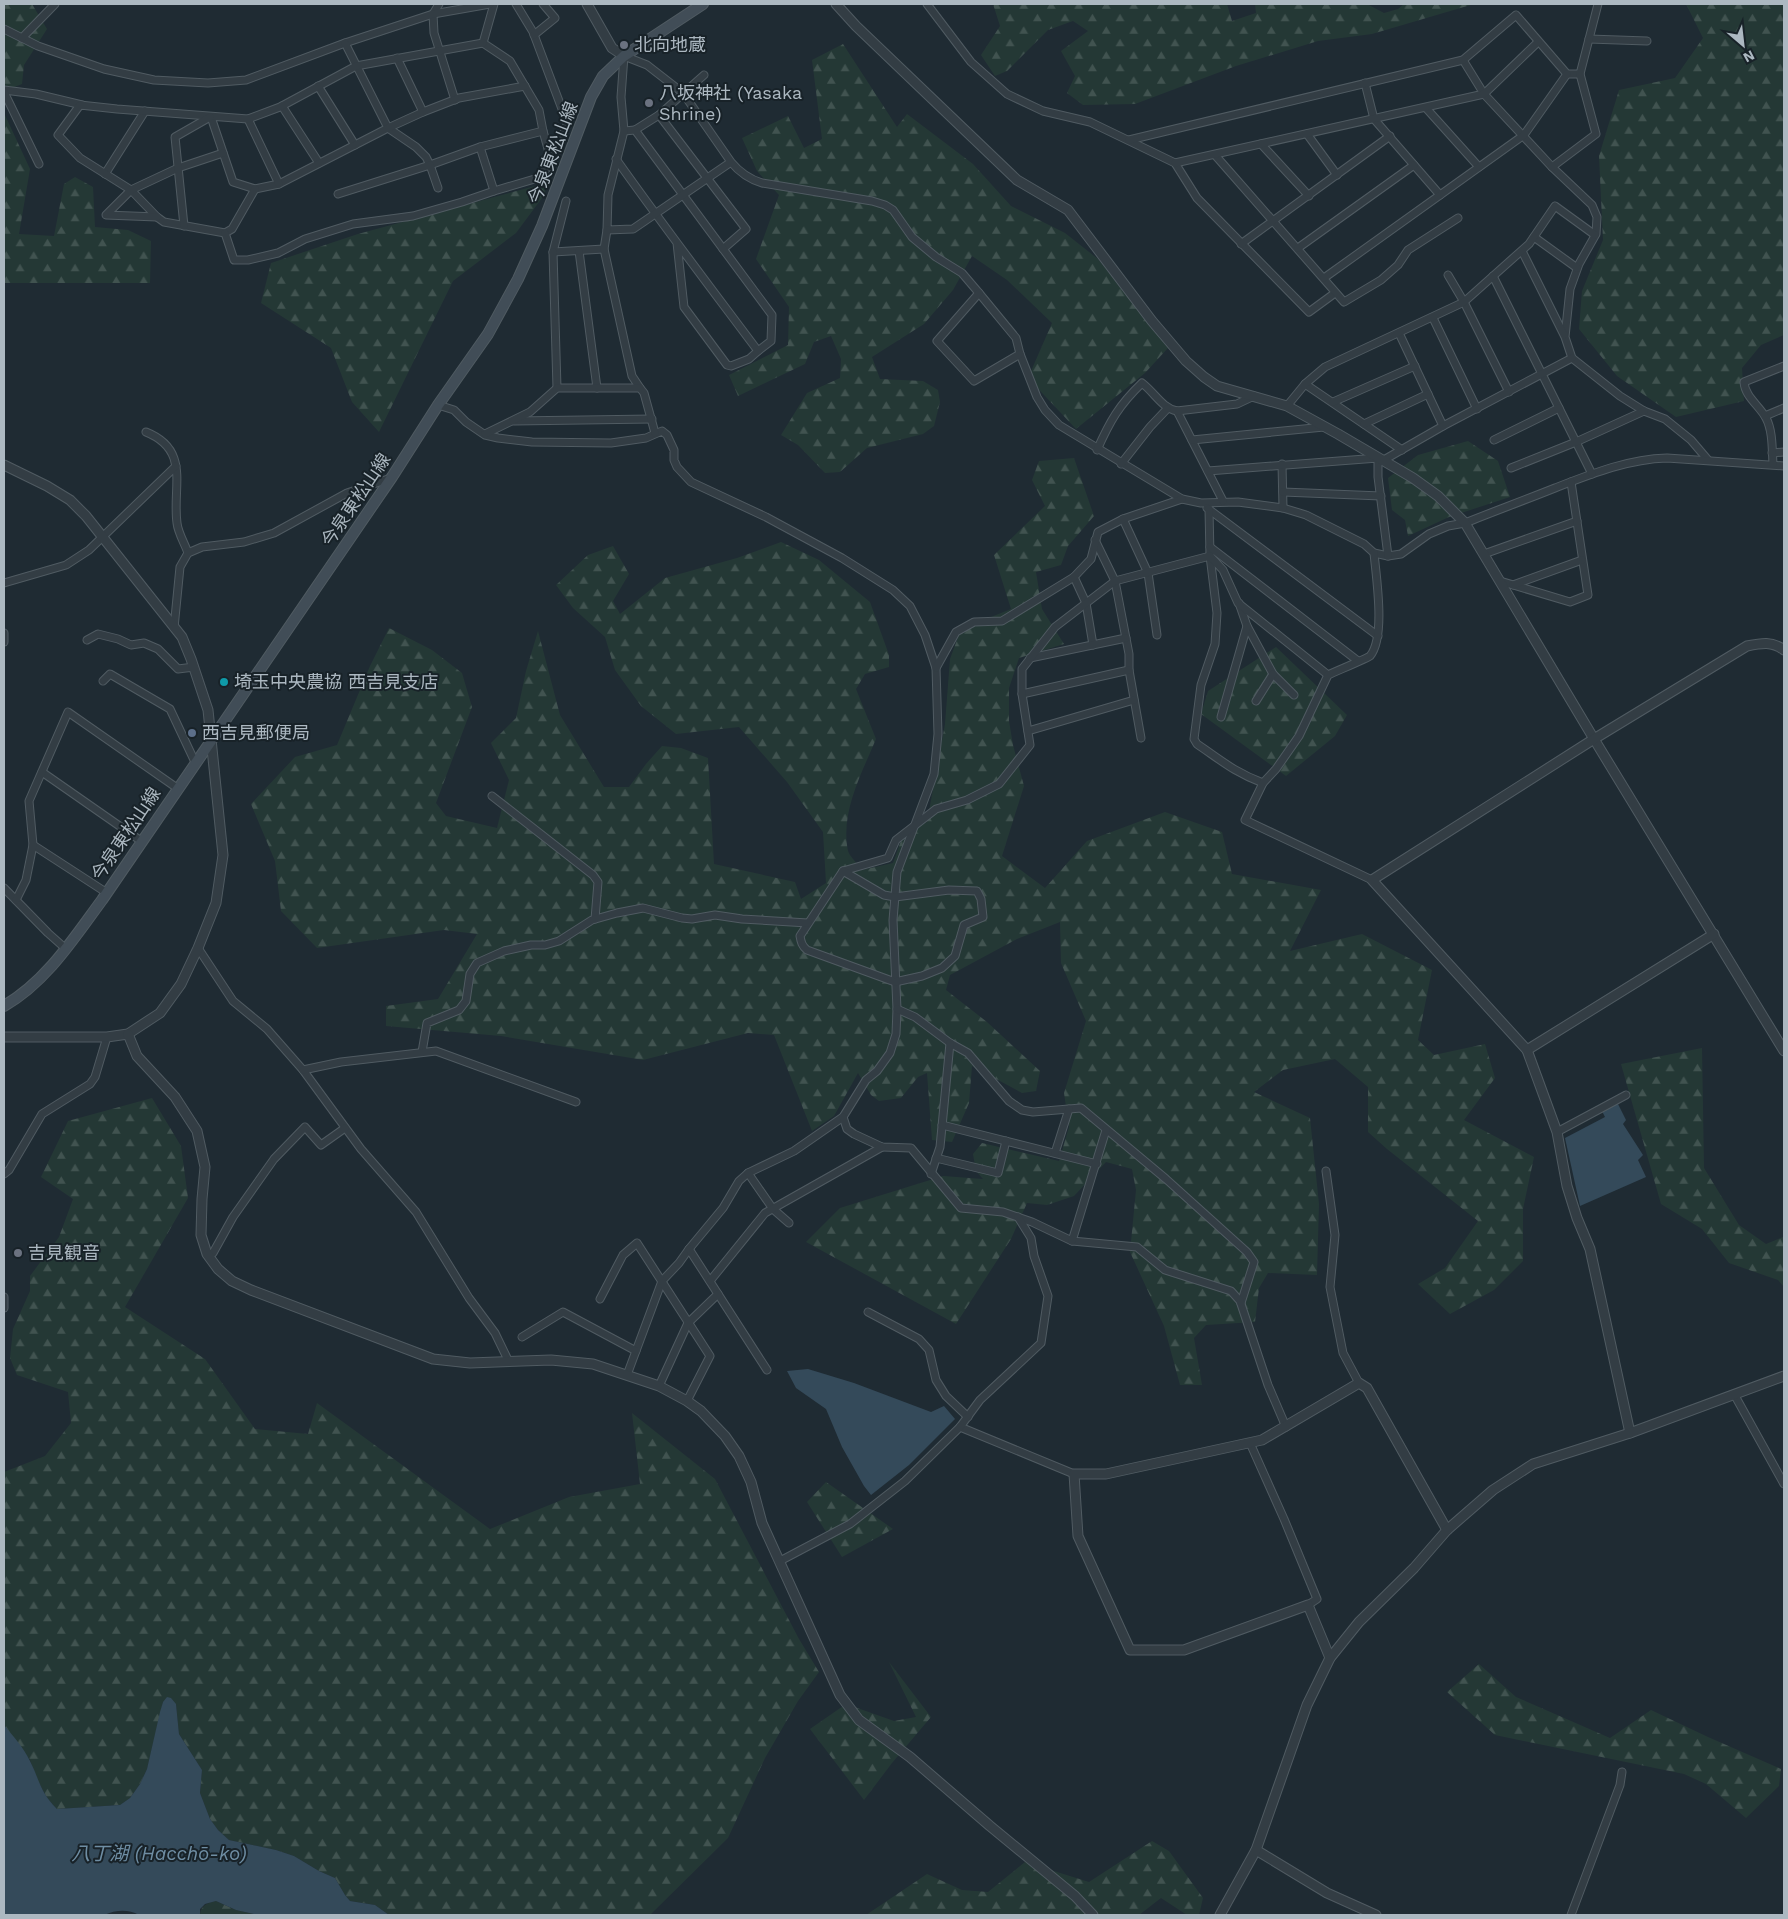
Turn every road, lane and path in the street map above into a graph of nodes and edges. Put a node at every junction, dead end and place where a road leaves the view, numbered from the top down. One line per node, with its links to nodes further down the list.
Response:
1 (55, 4): 15 (street)
2 (439, 4): 12 (street)
3 (490, 4): 12 (street)
4 (494, 4): 20 (street)
5 (516, 4): 14 (street)
6 (543, 4): 14 (street)
7 (587, 4): 22 (street)
8 (703, 4): 22 (main road, 今泉東松山線)
9 (836, 4): 123 (street)
10 (927, 4): 54 (street)
11 (1598, 4): 16 (street)
12 (433, 14): 19 (street); 21 (street)
13 (4, 29): 15 (street)
14 (534, 35): 46 (street)
15 (22, 38): 19 (street)
16 (1588, 39): 17 (street); 27 (street)
17 (1647, 41)
18 (1538, 42): 24 (street); 26 (street); 34 (street)
19 (345, 43): 25 (street)
20 (483, 43): 21 (street); 31 (street)
21 (440, 51): 23 (street); 35 (street)
22 (624, 56): 33 (street); 45 (main road, 今泉東松山線); 50 (street)
23 (398, 58): 25 (street); 40 (street)
24 (1462, 60): 29 (street); 34 (street)
25 (356, 66): 30 (street); 47 (street)
26 (1567, 74): 27 (street); 52 (street)
27 (1580, 74): 69 (street)
28 (704, 75): 33 (street)
29 (1365, 83): 44 (street); 54 (street)
30 (318, 86): 37 (street); 56 (street)
31 (525, 86): 35 (street); 49 (street)
32 (4, 91): 36 (street); 65 (street)
33 (683, 93): 41 (street); 61 (street)
34 (1484, 94): 38 (street); 52 (street)
35 (454, 100): 40 (street)
36 (83, 105): 39 (street); 71 (street)
37 (282, 106): 43 (street); 62 (street)
38 (1426, 108): 44 (street); 68 (street)
39 (145, 111): 42 (street); 71 (street)
40 (423, 112): 47 (street)
41 (659, 115): 48 (street); 73 (street)
42 (210, 116): 43 (street); 58 (street); 70 (street)
43 (248, 119): 74 (street)
44 (1374, 119): 51 (street); 53 (street)
45 (582, 120): 46 (street); 125 (main road, 今泉東松山線)
46 (568, 122): 63 (street)
47 (388, 128): 56 (street); 66 (street)
48 (635, 130): 50 (street); 80 (street)
49 (543, 131): 57 (street); 63 (street)
50 (624, 131): 60 (street)
51 (1307, 134): 55 (street); 72 (street)
52 (1524, 135): 68 (street); 69 (street)
53 (1390, 136): 67 (street); 72 (street)
54 (1129, 140): 64 (street)
55 (1261, 144): 59 (street); 82 (street)
56 (355, 145): 62 (street)
57 (480, 147): 66 (street); 78 (street)
58 (223, 153): 70 (street); 76 (street)
59 (1215, 154): 64 (street); 87 (street)
60 (616, 159): 84 (street); 89 (street)
61 (731, 162): 73 (street); 105 (street)
62 (320, 163): 74 (street)
63 (552, 163): 78 (street)
64 (1175, 163): 94 (street)
65 (39, 164)
66 (430, 165): 75 (street); 79 (street)
67 (1414, 165): 81 (street); 95 (street)
68 (1479, 167): 81 (street)
69 (1552, 167): 91 (street)
70 (178, 168): 77 (street); 88 (street)
71 (105, 174): 77 (street)
72 (1337, 175): 82 (street)
73 (708, 178): 80 (street); 97 (street)
74 (279, 184): 76 (street)
75 (438, 188)
76 (255, 189): 90 (street)
77 (131, 190): 85 (street); 85 (street)
78 (494, 191): 90 (street)
79 (338, 194)
80 (682, 194): 84 (street); 97 (street)
81 (1440, 195): 104 (street)
82 (1309, 196): 87 (street)
83 (566, 201): 100 (street)
84 (654, 214): 89 (street); 93 (street)
85 (157, 218): 88 (street)
86 (1458, 218): 106 (street)
87 (1274, 221): 94 (street); 95 (street)
88 (184, 226): 90 (street)
89 (607, 230): 96 (street)
90 (225, 233)
91 (1595, 235): 92 (street); 101 (street)
92 (1534, 237): 99 (street); 101 (street)
93 (677, 242): 111 (street); 111 (street)
94 (1242, 244): 106 (street)
95 (1298, 248): 104 (street)
96 (604, 249): 98 (street); 120 (street)
97 (723, 249): 111 (street)
98 (578, 251): 100 (street); 119 (street)
99 (1522, 251): 103 (street); 110 (street)
100 (553, 252): 118 (street)
101 (1577, 268): 110 (street)
102 (1448, 275): 107 (street)
103 (1493, 276): 107 (street); 116 (street)
104 (1324, 278): 106 (street)
105 (979, 293): 112 (street); 112 (street)
106 (1336, 293)
107 (1464, 302): 108 (street); 121 (street)
108 (1433, 318): 109 (street); 130 (street)
109 (1399, 334): 114 (street); 117 (street)
110 (1565, 338): 113 (street)
111 (758, 351)
112 (1020, 354): 145 (street)
113 (1572, 358): 116 (street); 132 (street)
114 (1416, 366): 122 (street); 124 (street)
115 (1784, 366): 133 (street)
116 (1542, 374): 121 (street); 127 (street)
117 (1305, 384): 124 (street); 126 (street)
118 (557, 388): 119 (street); 135 (street)
119 (597, 388): 120 (street)
120 (640, 388): 134 (street)
121 (1509, 392): 130 (street)
122 (1428, 394): 136 (street); 137 (street)
123 (1254, 396): 126 (street); 131 (street)
124 (1333, 402): 136 (street)
125 (438, 405): 141 (street); 160 (main road, 今泉東松山線)
126 (1287, 406): 138 (street)
127 (1559, 408): 143 (street); 144 (street)
128 (1784, 408): 133 (street)
129 (1168, 409): 131 (street); 145 (street); 151 (street)
130 (1477, 409): 137 (street)
131 (1177, 411): 142 (street)
132 (1644, 411): 144 (street); 150 (street)
133 (1765, 416): 148 (street)
134 (652, 419): 135 (street); 140 (street)
135 (512, 421): 141 (street)
136 (1364, 424): 146 (street)
137 (1443, 426): 146 (street)
138 (1324, 427): 142 (street); 149 (street)
139 (146, 432): 155 (street)
140 (656, 433): 141 (street); 202 (street)
141 (484, 435)
142 (1192, 440): 158 (street)
143 (1494, 440)
144 (1576, 442): 157 (street); 159 (street)
145 (1097, 450): 151 (street)
146 (1402, 450): 149 (street)
147 (1784, 452): 148 (street)
148 (1772, 453): 153 (street)
149 (1380, 459): 152 (street); 163 (street); 171 (street)
150 (1708, 460): 153 (street); 159 (street)
151 (1121, 464): 164 (street)
152 (1282, 464): 158 (street); 162 (street)
153 (1773, 464): 156 (street)
154 (4, 465): 172 (street)
155 (176, 466): 172 (street); 175 (street)
156 (1784, 466)
157 (1511, 468)
158 (1208, 471): 165 (street)
159 (1592, 474): 161 (street)
160 (392, 478): 175 (street); 213 (main road, 今泉東松山線)
161 (1571, 482): 170 (street); 171 (street)
162 (1283, 492): 163 (street); 167 (street)
163 (1381, 496): 179 (street)
164 (1182, 500): 166 (street); 169 (street)
165 (1223, 501): 166 (street); 167 (street)
166 (1201, 503): 168 (street)
167 (1283, 508): 176 (street)
168 (1209, 509): 174 (street); 193 (street)
169 (1123, 519): 173 (street); 181 (street)
170 (1577, 521): 177 (street); 180 (street)
171 (1465, 523): 177 (street); 179 (street)
172 (102, 538): 185 (street); 190 (street)
173 (1095, 540): 182 (street); 183 (street)
174 (1210, 547): 178 (street); 200 (street)
175 (188, 552): 190 (street)
176 (1374, 553): 179 (street); 193 (street)
177 (1484, 554): 184 (street)
178 (1210, 556): 181 (street); 188 (street); 218 (street)
179 (1388, 556)
180 (1582, 560): 186 (street); 186 (street)
181 (1148, 572): 183 (street); 192 (street)
182 (1074, 577): 187 (street); 202 (street)
183 (1115, 581): 187 (street); 194 (street)
184 (1500, 581): 186 (street); 215 (street)
185 (4, 583)
186 (1512, 585)
187 (1086, 602): 197 (street); 199 (street)
188 (1238, 603): 189 (street); 205 (street)
189 (1247, 626): 204 (street); 211 (street)
190 (174, 628): 201 (street)
191 (4, 633): 196 (street)
192 (1157, 635)
193 (1378, 636): 200 (street)
194 (1126, 638): 197 (street); 203 (street)
195 (87, 640): 201 (street)
196 (4, 642)
197 (1093, 645): 199 (street)
198 (1784, 650): 215 (street)
199 (1030, 658): 207 (street)
200 (1358, 661): 205 (street)
201 (194, 668): 213 (street)
202 (936, 668): 221 (street)
203 (1129, 670): 207 (street); 209 (street)
204 (1273, 674): 208 (street); 210 (street)
205 (1328, 675): 218 (street)
206 (103, 681): 216 (street)
207 (1022, 694): 212 (street)
208 (1294, 695)
209 (1134, 700): 212 (street); 214 (street)
210 (1256, 701)
211 (1222, 717)
212 (1028, 731): 221 (street)
213 (212, 738): 216 (main road, 今泉東松山線); 233 (street)
214 (1141, 738)
215 (1594, 738): 225 (street); 232 (street)
216 (195, 762): 219 (main road, 今泉東松山線)
217 (42, 772): 219 (street); 222 (street); 223 (street)
218 (1263, 782): 225 (street)
219 (177, 788): 222 (main road, 今泉東松山線)
220 (492, 796): 230 (street)
221 (915, 826): 224 (street); 228 (street)
222 (141, 841): 227 (main road, 今泉東松山線)
223 (34, 845): 227 (street); 229 (street)
224 (843, 871): 228 (street); 231 (street)
225 (1372, 880): 242 (street)
226 (4, 888): 229 (street)
227 (107, 893): 234 (main road, 今泉東松山線)
228 (895, 897): 235 (street); 235 (street)
229 (16, 900): 234 (street)
230 (594, 919): 231 (street); 244 (street)
231 (808, 922): 235 (street)
232 (1714, 934): 242 (street); 243 (street)
233 (198, 948): 238 (street); 245 (street)
234 (66, 949): 236 (main road, 今泉東松山線)
235 (895, 982): 237 (street)
236 (4, 1006)
237 (897, 1009): 241 (street); 249 (street)
238 (128, 1034): 239 (street); 268 (street)
239 (107, 1037): 240 (street); 261 (street)
240 (4, 1038)
241 (950, 1044): 248 (street); 250 (street)
242 (1527, 1050): 253 (street)
243 (1784, 1051)
244 (422, 1052): 245 (street); 247 (street)
245 (303, 1070): 251 (street)
246 (1626, 1094): 253 (street)
247 (576, 1102)
248 (1069, 1109): 252 (street); 256 (street)
249 (843, 1117): 255 (street); 260 (street)
250 (942, 1125): 254 (street); 257 (street)
251 (346, 1128): 268 (street); 280 (street)
252 (1106, 1130): 258 (street); 274 (street)
253 (1557, 1132): 291 (street)
254 (1006, 1141): 256 (street); 257 (street)
255 (882, 1147): 262 (street); 263 (street)
256 (1055, 1154): 258 (street)
257 (936, 1158): 262 (street)
258 (1097, 1164): 266 (street)
259 (1326, 1171): 284 (street)
260 (748, 1173): 263 (street); 267 (street)
261 (4, 1174)
262 (931, 1174): 264 (street)
263 (773, 1209): 265 (street); 270 (street)
264 (1018, 1217): 266 (street); 288 (street)
265 (789, 1223)
266 (1072, 1241): 274 (street)
267 (689, 1249): 269 (street); 270 (street)
268 (207, 1254): 280 (street)
269 (662, 1281): 273 (street); 277 (street); 279 (street)
270 (710, 1281): 271 (street)
271 (718, 1294): 277 (street); 281 (street)
272 (4, 1297): 275 (street)
273 (600, 1299)
274 (1241, 1303): 290 (street)
275 (4, 1308)
276 (868, 1312): 288 (street)
277 (688, 1323): 285 (street); 287 (street)
278 (522, 1337): 279 (street)
279 (636, 1351): 282 (street)
280 (509, 1362): 282 (street)
281 (767, 1370)
282 (627, 1375): 285 (street)
283 (1784, 1376): 286 (street)
284 (1360, 1383): 290 (street); 295 (street)
285 (659, 1386): 287 (street)
286 (1734, 1394): 291 (street); 294 (street)
287 (687, 1401): 296 (street)
288 (968, 1417): 289 (street)
289 (960, 1427): 293 (street); 296 (street)
290 (1286, 1427): 292 (street)
291 (1630, 1433): 295 (street)
292 (1250, 1442): 293 (street); 297 (street)
293 (1074, 1474): 297 (street)
294 (1784, 1484)
295 (1447, 1530): 298 (street)
296 (780, 1561): 301 (street)
297 (1308, 1605): 298 (street)
298 (1330, 1658): 300 (street)
299 (1622, 1772): 304 (street)
300 (1256, 1850): 302 (street); 303 (street)
301 (1093, 1915)
302 (1220, 1915)
303 (1376, 1915)
304 (1571, 1915)

